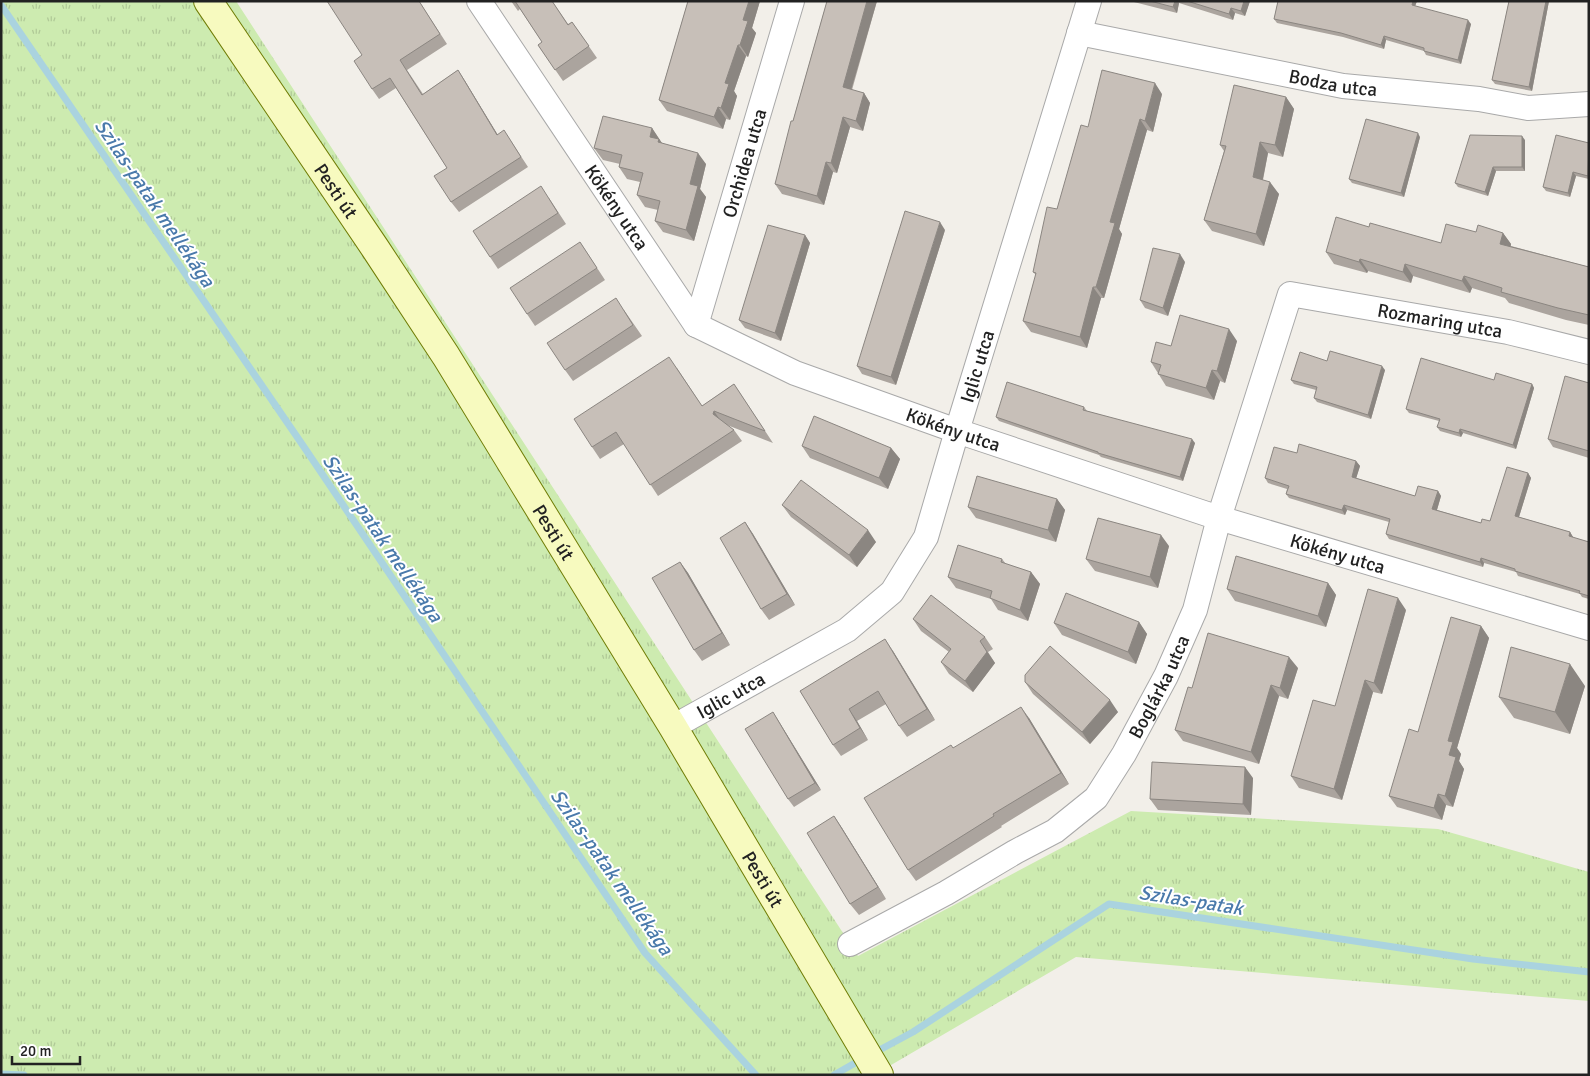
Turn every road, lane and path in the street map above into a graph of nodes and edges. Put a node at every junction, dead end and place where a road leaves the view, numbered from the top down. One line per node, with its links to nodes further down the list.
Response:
1 (208, 1): 13 (main road, Pesti út)
2 (479, 1): 8 (street, Kökény utca)
3 (792, 1): 8 (street, Orchidea utca)
4 (1089, 1): 5 (street, Iglic utca)
5 (1079, 34): 6 (street, Bodza utca); 10 (street, Iglic utca)
6 (1589, 104)
7 (1290, 294): 9 (street, Rozmaring utca); 11 (street, Boglárka utca)
8 (696, 325): 10 (street, Kökény utca)
9 (1589, 352)
10 (957, 431): 11 (street, Kökény utca); 13 (street, Iglic utca)
11 (1219, 518): 12 (street, Kökény utca); 14 (street, Boglárka utca)
12 (1589, 628)
13 (673, 726): 15 (main road, Pesti út)
14 (850, 944)
15 (879, 1075)

